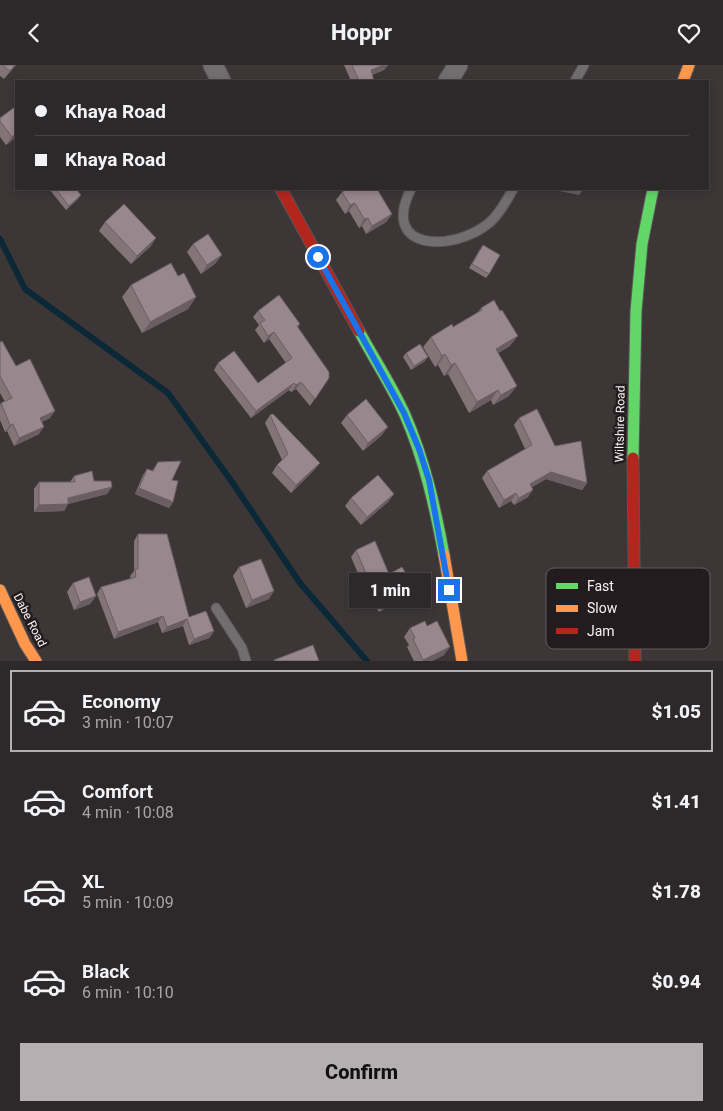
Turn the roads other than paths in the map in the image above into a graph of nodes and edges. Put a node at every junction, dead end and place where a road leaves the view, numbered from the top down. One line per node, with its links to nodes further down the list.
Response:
1 (213, 65): 5 (street)
2 (458, 65): 6 (street)
3 (584, 65): 7 (lane)
4 (689, 65): 8 (street)
5 (220, 80)
6 (449, 80)
7 (576, 80)
8 (683, 80)
9 (282, 190): 18 (street)
10 (410, 190): 11 (lane)
11 (513, 190)
12 (654, 190): 13 (street, Wiltshire Road)
13 (634, 568)
14 (0, 590): 16 (street, Dabe Road)
15 (216, 608): 17 (lane)
16 (36, 661)
17 (246, 661)
18 (462, 661)

